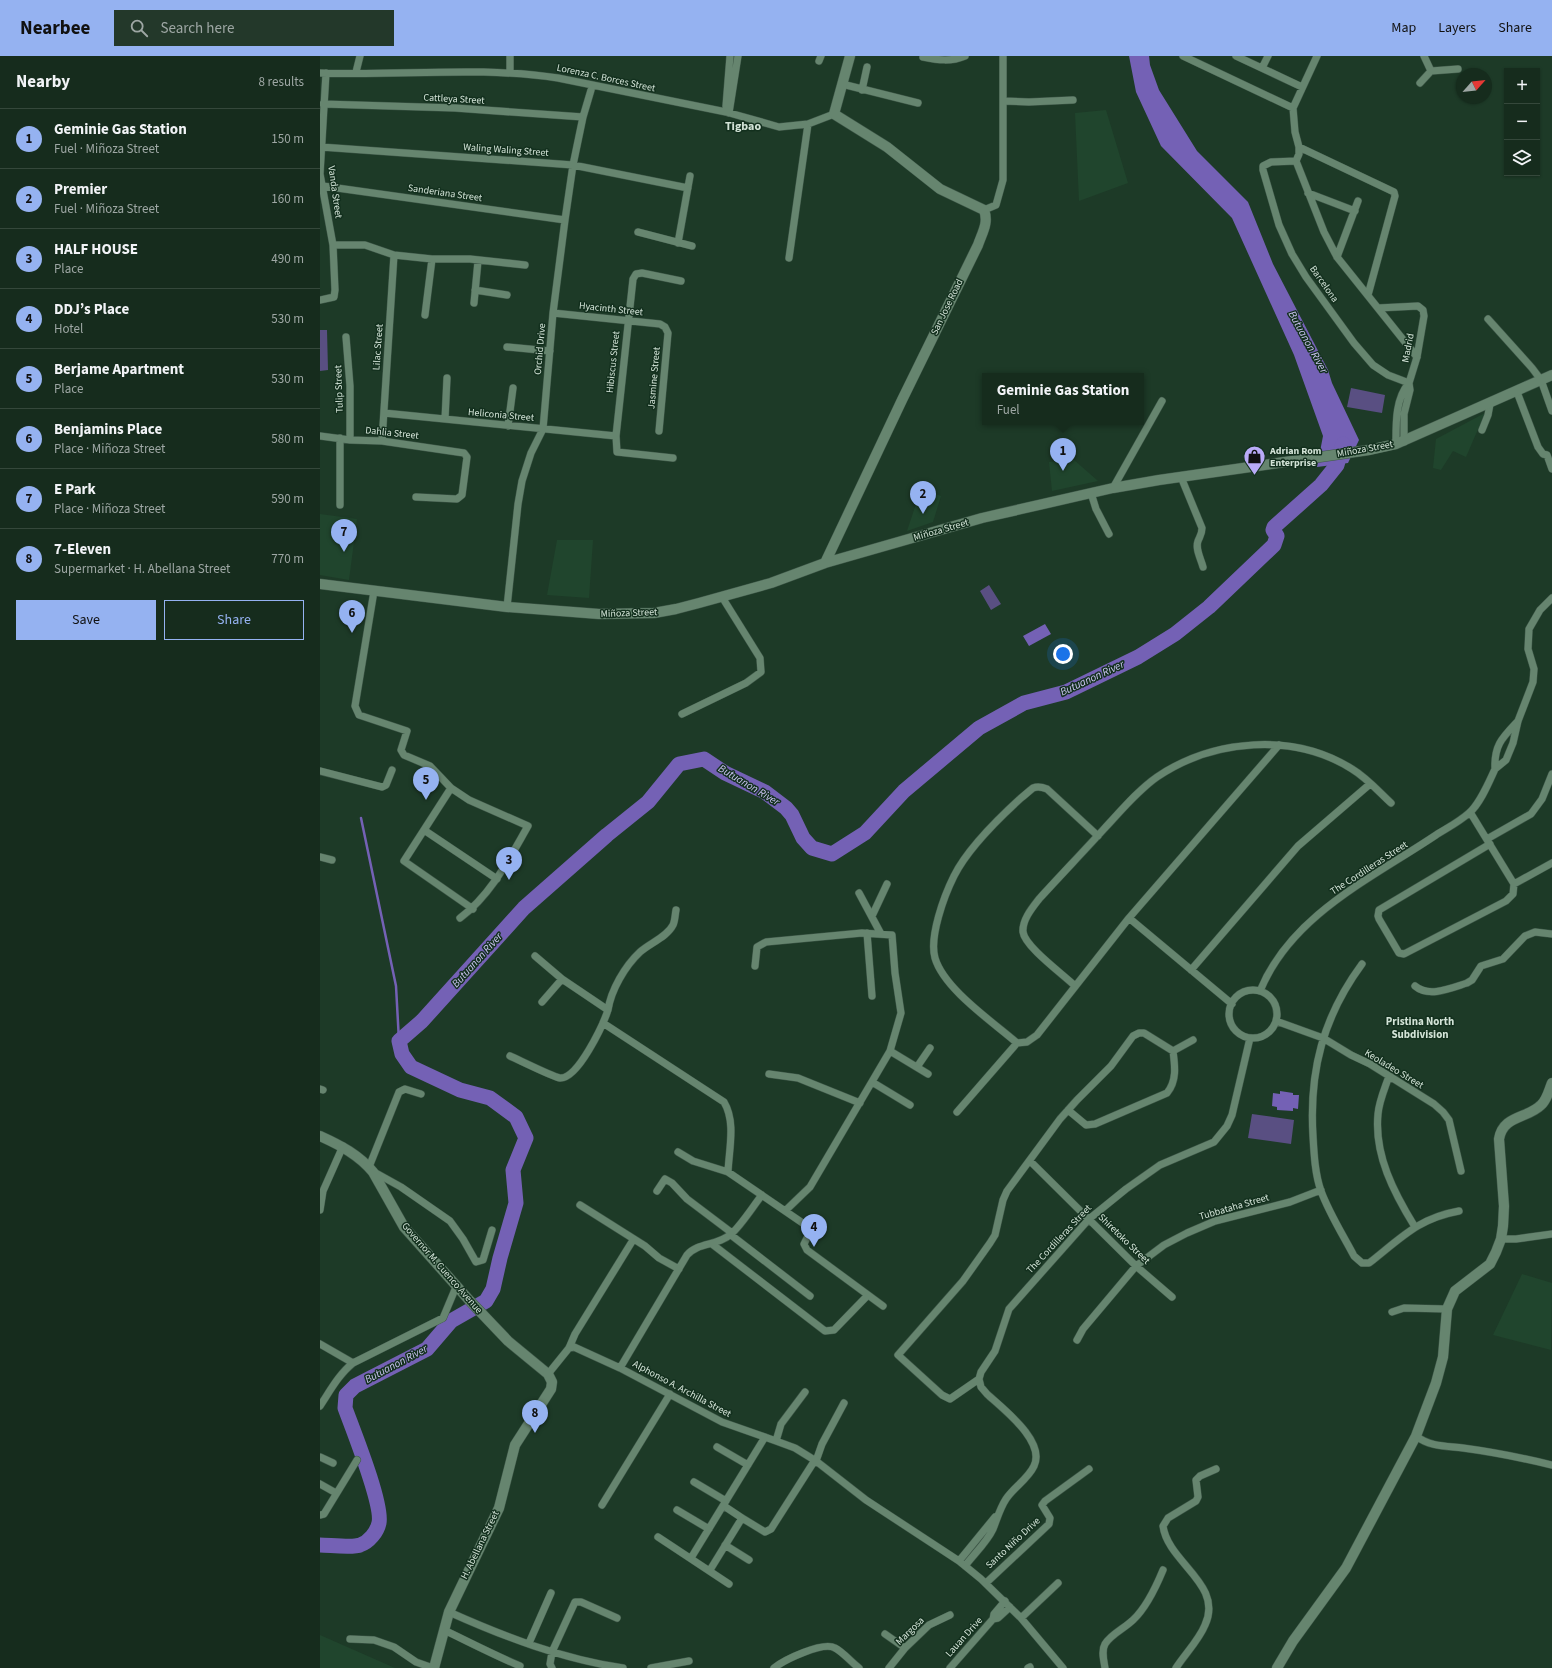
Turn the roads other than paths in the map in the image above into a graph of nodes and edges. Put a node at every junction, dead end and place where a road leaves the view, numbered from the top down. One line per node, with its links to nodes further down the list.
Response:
1 (360, 56): 18 (street)
2 (510, 56): 19 (street)
3 (730, 56): 31 (street)
4 (738, 56): 31 (street)
5 (850, 56): 22 (main road)
6 (965, 56): 13 (street)
7 (1003, 56): 27 (street)
8 (1183, 56): 30 (street)
9 (1236, 56): 15 (street)
10 (1268, 56): 15 (street)
11 (1317, 56): 23 (street)
12 (1424, 56): 17 (street)
13 (923, 57)
14 (867, 67): 25 (street)
15 (1262, 68): 23 (street)
16 (1456, 69): 17 (street)
17 (1431, 71): 21 (street)
18 (356, 72): 19 (street, Lorenza C. Borces Street); 20 (street, Lorenza C. Borces Street)
19 (510, 72): 31 (street, Lorenza C. Borces Street)
20 (323, 73): 29 (street, Vanda Street)
21 (1420, 83)
22 (842, 84): 25 (street); 32 (main road)
23 (1302, 87): 30 (street)
24 (591, 90): 33 (street, Orchid Drive)
25 (862, 90): 28 (street)
26 (1073, 100): 27 (street)
27 (1003, 101): 44 (street)
28 (918, 103)
29 (323, 104): 33 (street, Cattleya Street); 35 (street, Vanda Street)
30 (1293, 108): 36 (street)
31 (728, 113): 34 (street, Lorenza C. Borces Street)
32 (834, 114): 34 (street, Lorenza C. Borces Street); 44 (main road)
33 (583, 117): 38 (street, Orchid Drive)
34 (808, 124): 53 (street)
35 (321, 147): 38 (street, Waling Waling Street); 40 (street, Vanda Street)
36 (1299, 147): 37 (street); 60 (street)
37 (1296, 161): 42 (street); 76 (street, Barcelona)
38 (573, 165): 41 (street, Waling Waling Street); 46 (street, Orchid Drive)
39 (690, 176): 41 (street)
40 (323, 186): 46 (street, Sanderiana Street); 49 (street, Vanda Street)
41 (688, 188): 48 (street)
42 (1308, 193): 45 (street); 52 (street)
43 (1358, 201): 45 (street)
44 (984, 210): 103 (main road, San Jose Road)
45 (1355, 211): 52 (street)
46 (565, 220): 64 (street, Orchid Drive)
47 (638, 232): 48 (street)
48 (678, 243): 50 (street)
49 (333, 245): 51 (street); 61 (street, Vanda Street)
50 (692, 246)
51 (394, 255): 54 (street); 82 (street, Lilac Street)
52 (1337, 257): 60 (street)
53 (789, 258)
54 (432, 259): 55 (street); 65 (street)
55 (478, 261): 56 (street); 58 (street)
56 (525, 265)
57 (681, 281): 67 (street, Hibiscus Street)
58 (475, 290): 59 (street); 62 (street)
59 (507, 295)
60 (1368, 295): 63 (street)
61 (320, 300)
62 (474, 303)
63 (1378, 308): 72 (street); 72 (street, Madrid)
64 (553, 313): 67 (street, Hyacinth Street); 71 (street, Orchid Drive)
65 (425, 315)
66 (1488, 319): 75 (street)
67 (627, 321): 68 (street, Hyacinth Street); 89 (street, Hibiscus Street)
68 (665, 327): 87 (street, Jasmine Street)
69 (346, 337): 91 (street, Tulip Street)
70 (507, 347): 71 (street)
71 (550, 351): 85 (street, Orchid Drive)
72 (1418, 357): 76 (street, Madrid)
73 (1552, 375): 75 (main road, Miñoza Street)
74 (447, 378): 83 (street)
75 (1541, 380): 78 (main road, Miñoza Street); 81 (street)
76 (1410, 382): 93 (street, Madrid)
77 (513, 388): 84 (street)
78 (1516, 392): 80 (main road, Miñoza Street); 94 (street)
79 (1162, 401): 98 (street)
80 (1490, 404): 86 (street); 93 (main road, Miñoza Street)
81 (1552, 411)
82 (384, 414): 83 (street, Heliconia Street); 92 (street, Lilac Street)
83 (445, 419): 84 (street, Heliconia Street)
84 (508, 426): 85 (street, Heliconia Street)
85 (543, 429): 89 (street, Heliconia Street); 109 (street, Orchid Drive)
86 (1482, 430)
87 (660, 431)
88 (320, 436): 90 (street, Dahlia Street)
89 (616, 436): 95 (street, Hibiscus Street)
90 (340, 438): 91 (street, Dahlia Street); 101 (street)
91 (350, 440): 92 (street, Dahlia Street)
92 (382, 441): 100 (street, Dahlia Street)
93 (1400, 443): 97 (main road, Miñoza Street)
94 (1550, 454): 96 (street)
95 (673, 458)
96 (1552, 470)
97 (1181, 477): 98 (main road, Miñoza Street); 104 (street)
98 (1113, 488): 99 (main road, Miñoza Street)
99 (1091, 493): 102 (street); 103 (main road, Miñoza Street)
100 (416, 497)
101 (340, 505)
102 (1109, 534)
103 (825, 563): 107 (main road, Miñoza Street)
104 (1203, 567)
105 (320, 584): 106 (main road, Miñoza Street)
106 (374, 591): 109 (main road, Miñoza Street); 118 (street)
107 (722, 597): 109 (main road, Miñoza Street); 110 (street)
108 (1552, 598): 111 (street, The Cordilleras Street)
109 (507, 608)
110 (682, 714)
111 (1518, 721): 113 (street, The Cordilleras Street); 113 (street, The Cordilleras Street)
112 (1278, 746): 117 (street); 122 (street); 135 (street)
113 (1494, 769): 120 (street, The Cordilleras Street)
114 (392, 770): 115 (street)
115 (320, 771)
116 (1552, 774): 123 (street)
117 (1370, 784): 119 (street); 142 (street)
118 (451, 788): 121 (street); 127 (street)
119 (1391, 803)
120 (1470, 812): 123 (street); 146 (street, The Cordilleras Street)
121 (424, 830): 127 (street); 131 (street)
122 (1098, 836): 144 (street); 156 (street)
123 (1489, 842): 129 (street); 129 (street)
124 (320, 857): 125 (street)
125 (332, 860)
126 (1552, 863): 129 (street)
127 (497, 879): 131 (street)
128 (887, 884): 133 (street)
129 (1514, 884)
130 (859, 893): 133 (street)
131 (473, 909): 134 (street)
132 (676, 910): 150 (street)
133 (872, 916): 137 (street)
134 (460, 918)
135 (1129, 918): 142 (street); 144 (street)
136 (867, 933): 137 (street); 141 (street); 147 (street)
137 (881, 934): 158 (street)
138 (1552, 934): 145 (street)
139 (535, 956): 143 (street)
140 (1362, 964): 154 (street)
141 (754, 966)
142 (1191, 970): 149 (street)
143 (562, 979): 148 (street); 150 (street)
144 (1075, 986): 156 (street)
145 (1415, 986)
146 (1260, 991): 149 (street); 151 (street)
147 (872, 996)
148 (542, 1002)
149 (1232, 1004): 153 (street)
150 (608, 1010): 152 (street)
151 (1276, 1021): 153 (street); 154 (street, Keoladeo Street)
152 (604, 1023): 160 (street); 178 (street)
153 (1250, 1038): 186 (street, The Cordilleras Street)
154 (1323, 1038): 164 (street, Keoladeo Street); 180 (street)
155 (1193, 1040): 159 (street)
156 (1017, 1043): 171 (street)
157 (930, 1048): 161 (street)
158 (890, 1051): 161 (street); 165 (street)
159 (1172, 1051): 170 (street); 170 (street)
160 (510, 1056)
161 (918, 1068): 163 (street)
162 (769, 1074): 168 (street)
163 (928, 1074)
164 (1389, 1076): 177 (street, Keoladeo Street); 187 (street)
165 (872, 1082): 168 (street); 169 (street)
166 (1552, 1083): 191 (main road)
167 (421, 1094): 176 (street)
168 (860, 1103): 184 (street)
169 (910, 1106)
170 (1068, 1110): 175 (street)
171 (957, 1112)
172 (320, 1136): 173 (main road, Governor M. Cuenco Avenue)
173 (343, 1146): 176 (main road, Governor M. Cuenco Avenue); 183 (street)
174 (678, 1152): 178 (street)
175 (1030, 1161): 186 (street, Shiretoko Street); 209 (street)
176 (371, 1170): 188 (street); 196 (main road, Governor M. Cuenco Avenue)
177 (1461, 1171)
178 (728, 1172): 181 (street)
179 (656, 1190): 189 (street)
180 (1321, 1190): 187 (street); 194 (street, Tubbataha Street)
181 (762, 1195): 184 (street); 189 (street)
182 (580, 1205): 192 (street)
183 (320, 1210)
184 (786, 1210): 197 (street)
185 (1459, 1211): 187 (street)
186 (1089, 1219): 194 (street, Shiretoko Street); 209 (street, The Cordilleras Street)
187 (1415, 1227)
188 (492, 1230)
189 (732, 1234): 193 (street); 198 (street)
190 (1552, 1234): 191 (street)
191 (1501, 1239): 201 (main road)
192 (632, 1240): 195 (street); 205 (street)
193 (712, 1244): 195 (street); 197 (street)
194 (1136, 1266): 199 (street, Shiretoko Street); 203 (street, Tubbataha Street)
195 (679, 1269): 207 (street)
196 (456, 1287): 206 (street); 208 (main road, Governor M. Cuenco Avenue)
197 (868, 1295): 200 (street)
198 (810, 1296)
199 (1172, 1297)
200 (883, 1306)
201 (1448, 1309): 202 (street); 214 (main road)
202 (1392, 1312)
203 (1077, 1340)
204 (320, 1344): 206 (street)
205 (569, 1348): 207 (street, Alphonso A. Archilla Street); 208 (street)
206 (353, 1363): 213 (street)
207 (620, 1368): 211 (street, Alphonso A. Archilla Street)
208 (550, 1378): 249 (main road, H. Abellana Street)
209 (979, 1380): 232 (street)
210 (805, 1392): 216 (street)
211 (670, 1394): 215 (street, Alphonso A. Archilla Street); 230 (street)
212 (844, 1403): 220 (street)
213 (320, 1406)
214 (1416, 1436): 223 (street); 272 (main road)
215 (765, 1437): 216 (street, Alphonso A. Archilla Street); 222 (street)
216 (776, 1441): 220 (street, Alphonso A. Archilla Street)
217 (717, 1447): 222 (street)
218 (320, 1457): 221 (street)
219 (357, 1460): 228 (street)
220 (816, 1460): 234 (street); 240 (street, Alphonso A. Archilla Street)
221 (333, 1464)
222 (748, 1465): 229 (street)
223 (1552, 1465)
224 (1216, 1469): 271 (street)
225 (1089, 1470): 244 (street, Santo Niño Drive)
226 (694, 1482): 229 (street)
227 (320, 1484): 228 (street)
228 (336, 1493): 233 (street)
229 (725, 1503): 234 (street); 235 (street)
230 (602, 1505)
231 (677, 1510): 235 (street)
232 (998, 1514): 240 (street); 241 (street)
233 (320, 1515)
234 (742, 1518): 237 (street)
235 (709, 1529): 238 (street)
236 (658, 1537): 238 (street)
237 (726, 1545): 239 (street); 242 (street)
238 (691, 1558): 242 (street)
239 (749, 1560)
240 (959, 1561): 241 (street)
241 (965, 1566): 244 (street)
242 (710, 1570): 246 (street)
243 (1163, 1570): 270 (street)
244 (986, 1583): 248 (street)
245 (1058, 1583): 252 (street)
246 (730, 1584)
247 (551, 1593): 256 (street)
248 (1007, 1604): 252 (street); 268 (street, Lauan Drive)
249 (449, 1612): 253 (main road, H. Abellana Street); 256 (street)
250 (950, 1615): 257 (street, Margosa)
251 (617, 1618): 258 (street)
252 (1021, 1618): 269 (street)
253 (444, 1630): 260 (street); 261 (main road, H. Abellana Street)
254 (885, 1634): 257 (street)
255 (350, 1639): 261 (street)
256 (529, 1643): 258 (street)
257 (905, 1648): 267 (street, Margosa)
258 (552, 1652): 262 (street); 263 (street)
259 (689, 1660): 264 (street)
260 (520, 1666)
261 (434, 1668)
262 (552, 1668)
263 (623, 1668)
264 (651, 1668)
265 (774, 1668): 266 (street)
266 (859, 1668)
267 (889, 1668)
268 (950, 1668)
269 (1063, 1668)
270 (1106, 1668)
271 (1176, 1668)
272 (1277, 1668)

